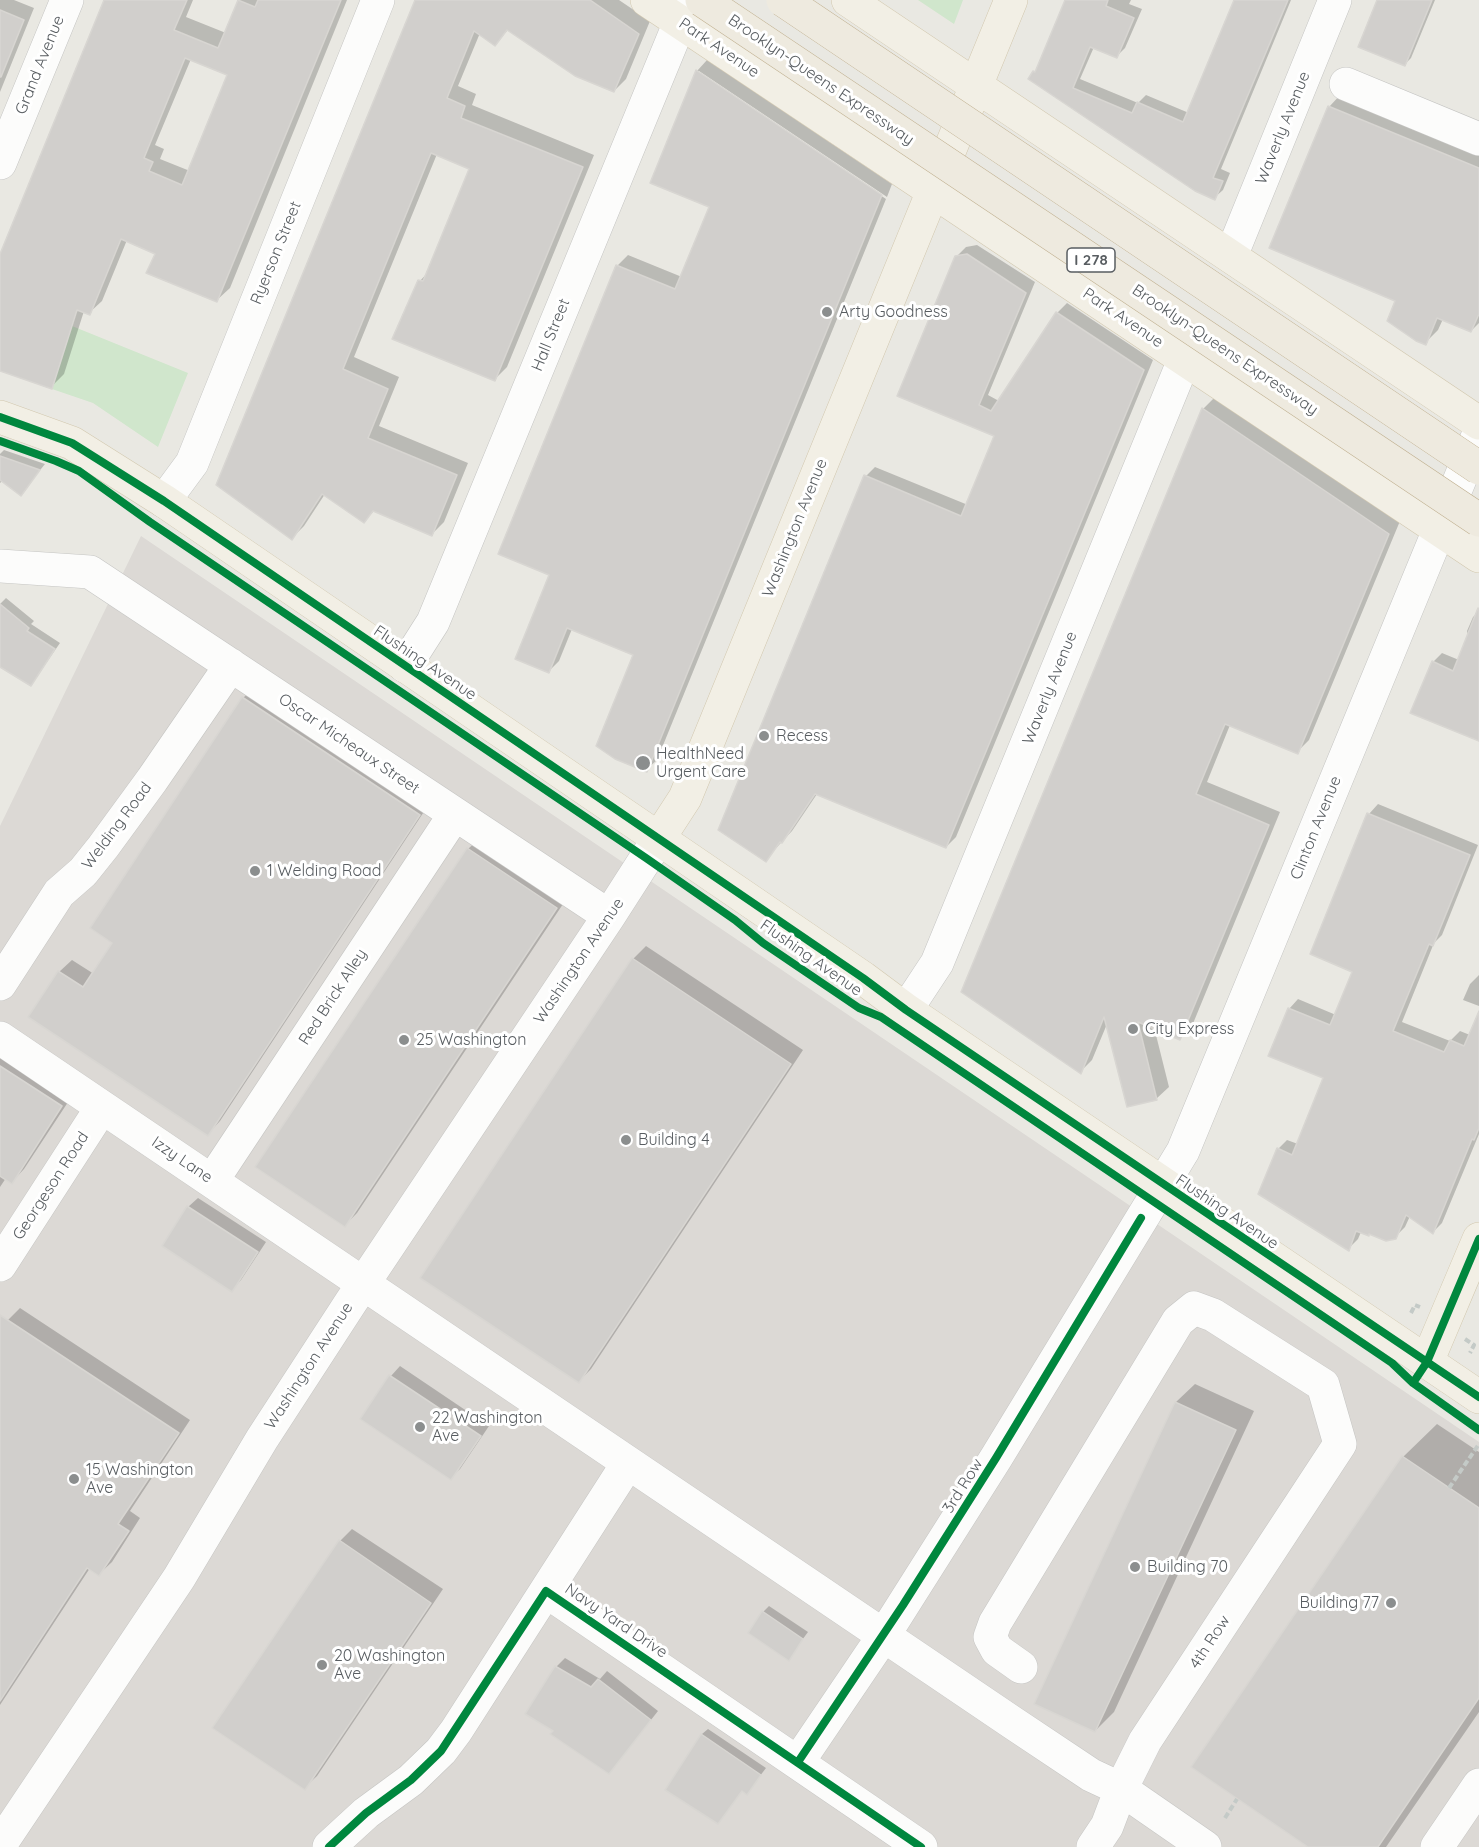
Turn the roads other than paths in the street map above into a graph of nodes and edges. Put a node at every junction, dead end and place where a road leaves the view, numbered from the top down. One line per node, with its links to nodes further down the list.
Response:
1 (67, 0): 12 (street, Grand Avenue)
2 (378, 0): 20 (street, Ryerson Street)
3 (647, 0): 8 (main road, Park Avenue)
4 (783, 0): 19 (highway, I 278, bridge)
5 (848, 0): 10 (main road)
6 (1011, 0): 10 (main road, Washington Avenue)
7 (1335, 0): 14 (street, Waverly Avenue)
8 (690, 7): 13 (main road, Park Avenue); 21 (highway, Brooklyn-Queens Expressway / I 278, bridge); 26 (street, Hall Street)
9 (1346, 84): 11 (street)
10 (976, 85): 13 (main road, Washington Avenue); 14 (main road)
11 (1479, 139)
12 (0, 163)
13 (932, 190): 15 (main road, Park Avenue); 28 (main road, Washington Avenue)
14 (1231, 256): 17 (main road)
15 (1184, 360): 22 (main road, Park Avenue); 31 (street, Waverly Avenue)
16 (0, 417): 20 (main road, Flushing Avenue)
17 (1479, 423)
18 (1479, 433): 22 (street, Clinton Avenue)
19 (1479, 468)
20 (164, 501): 26 (main road, Flushing Avenue)
21 (1479, 520)
22 (1439, 530): 23 (main road, Park Avenue); 35 (street, Clinton Avenue)
23 (1479, 556)
24 (0, 566): 25 (street, Oscar Micheaux Street)
25 (231, 665): 27 (street, Oscar Micheaux Street); 30 (street, Welding Road)
26 (405, 666): 28 (main road, Flushing Avenue)
27 (455, 814): 29 (street, Oscar Micheaux Street); 34 (street, Red Brick Alley)
28 (653, 848): 29 (street, Washington Avenue); 31 (main road, Flushing Avenue)
29 (609, 916): 39 (street, Washington Avenue)
30 (0, 984)
31 (906, 1010): 35 (main road, Flushing Avenue)
32 (0, 1038): 33 (street, Izzy Lane)
33 (102, 1107): 34 (street, Izzy Lane); 38 (street, Georgeson Road)
34 (212, 1181): 39 (street, Izzy Lane)
35 (1162, 1184): 36 (street, Clinton Avenue); 40 (main road, Flushing Avenue)
36 (1141, 1218): 44 (street, 3rd Row)
37 (1479, 1239): 40 (main road)
38 (0, 1265)
39 (363, 1283): 42 (street); 50 (street, Washington Avenue)
40 (1427, 1362): 41 (main road, Flushing Avenue)
41 (1479, 1397)
42 (628, 1463): 43 (street, Navy Yard Drive); 44 (street)
43 (546, 1591): 46 (street, Navy Yard Drive); 51 (street, Navy Yard Drive)
44 (884, 1635): 46 (street, 3rd Row); 48 (street)
45 (1021, 1667): 48 (street, 4th Row)
46 (798, 1762): 52 (street, Navy Yard Drive)
47 (1479, 1785): 49 (street)
48 (1120, 1789): 53 (street, 4th Row); 54 (street)
49 (1470, 1818): 55 (street)
50 (0, 1845)
51 (329, 1847)
52 (921, 1847)
53 (1093, 1847)
54 (1205, 1847)
55 (1437, 1847)

